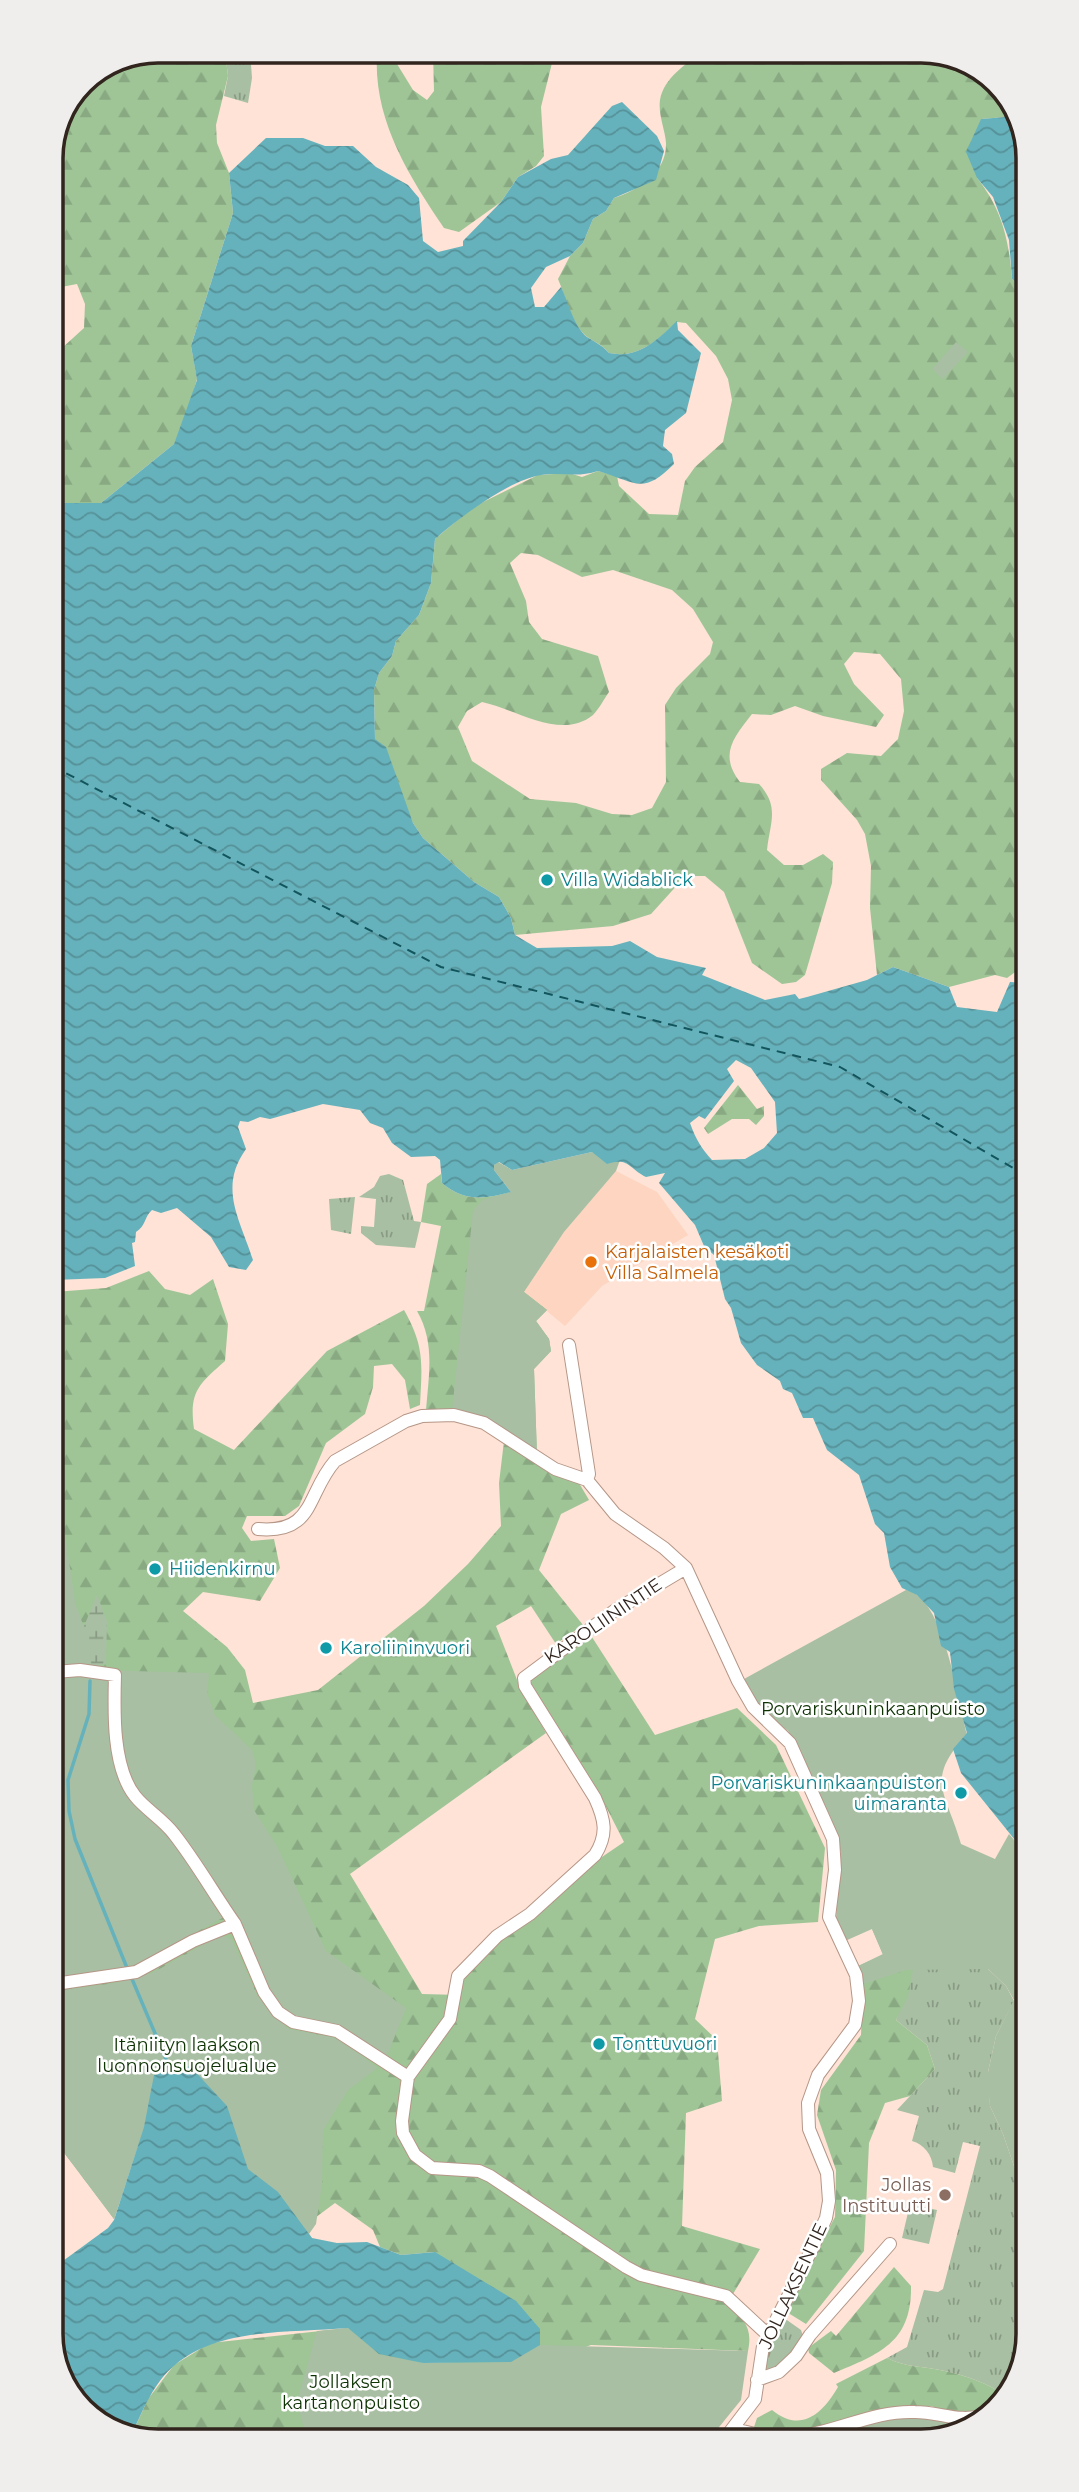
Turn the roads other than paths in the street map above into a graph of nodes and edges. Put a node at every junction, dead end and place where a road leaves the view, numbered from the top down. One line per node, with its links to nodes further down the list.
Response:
1 (569, 1345): 2 (street)
2 (587, 1480): 3 (street); 4 (street, JOLLAKSENTIE)
3 (258, 1530)
4 (686, 1568): 8 (street, KAROLIININTIE); 10 (street, JOLLAKSENTIE)
5 (63, 1671): 6 (street)
6 (235, 1924): 7 (street); 8 (street)
7 (63, 1983)
8 (408, 2077): 10 (street)
9 (890, 2244): 11 (street)
10 (767, 2334): 11 (street, JOLLAKSENTIE)
11 (757, 2380): 13 (street, JOLLAKSENTIE)
12 (965, 2418): 14 (street)
13 (733, 2429)
14 (838, 2429)

